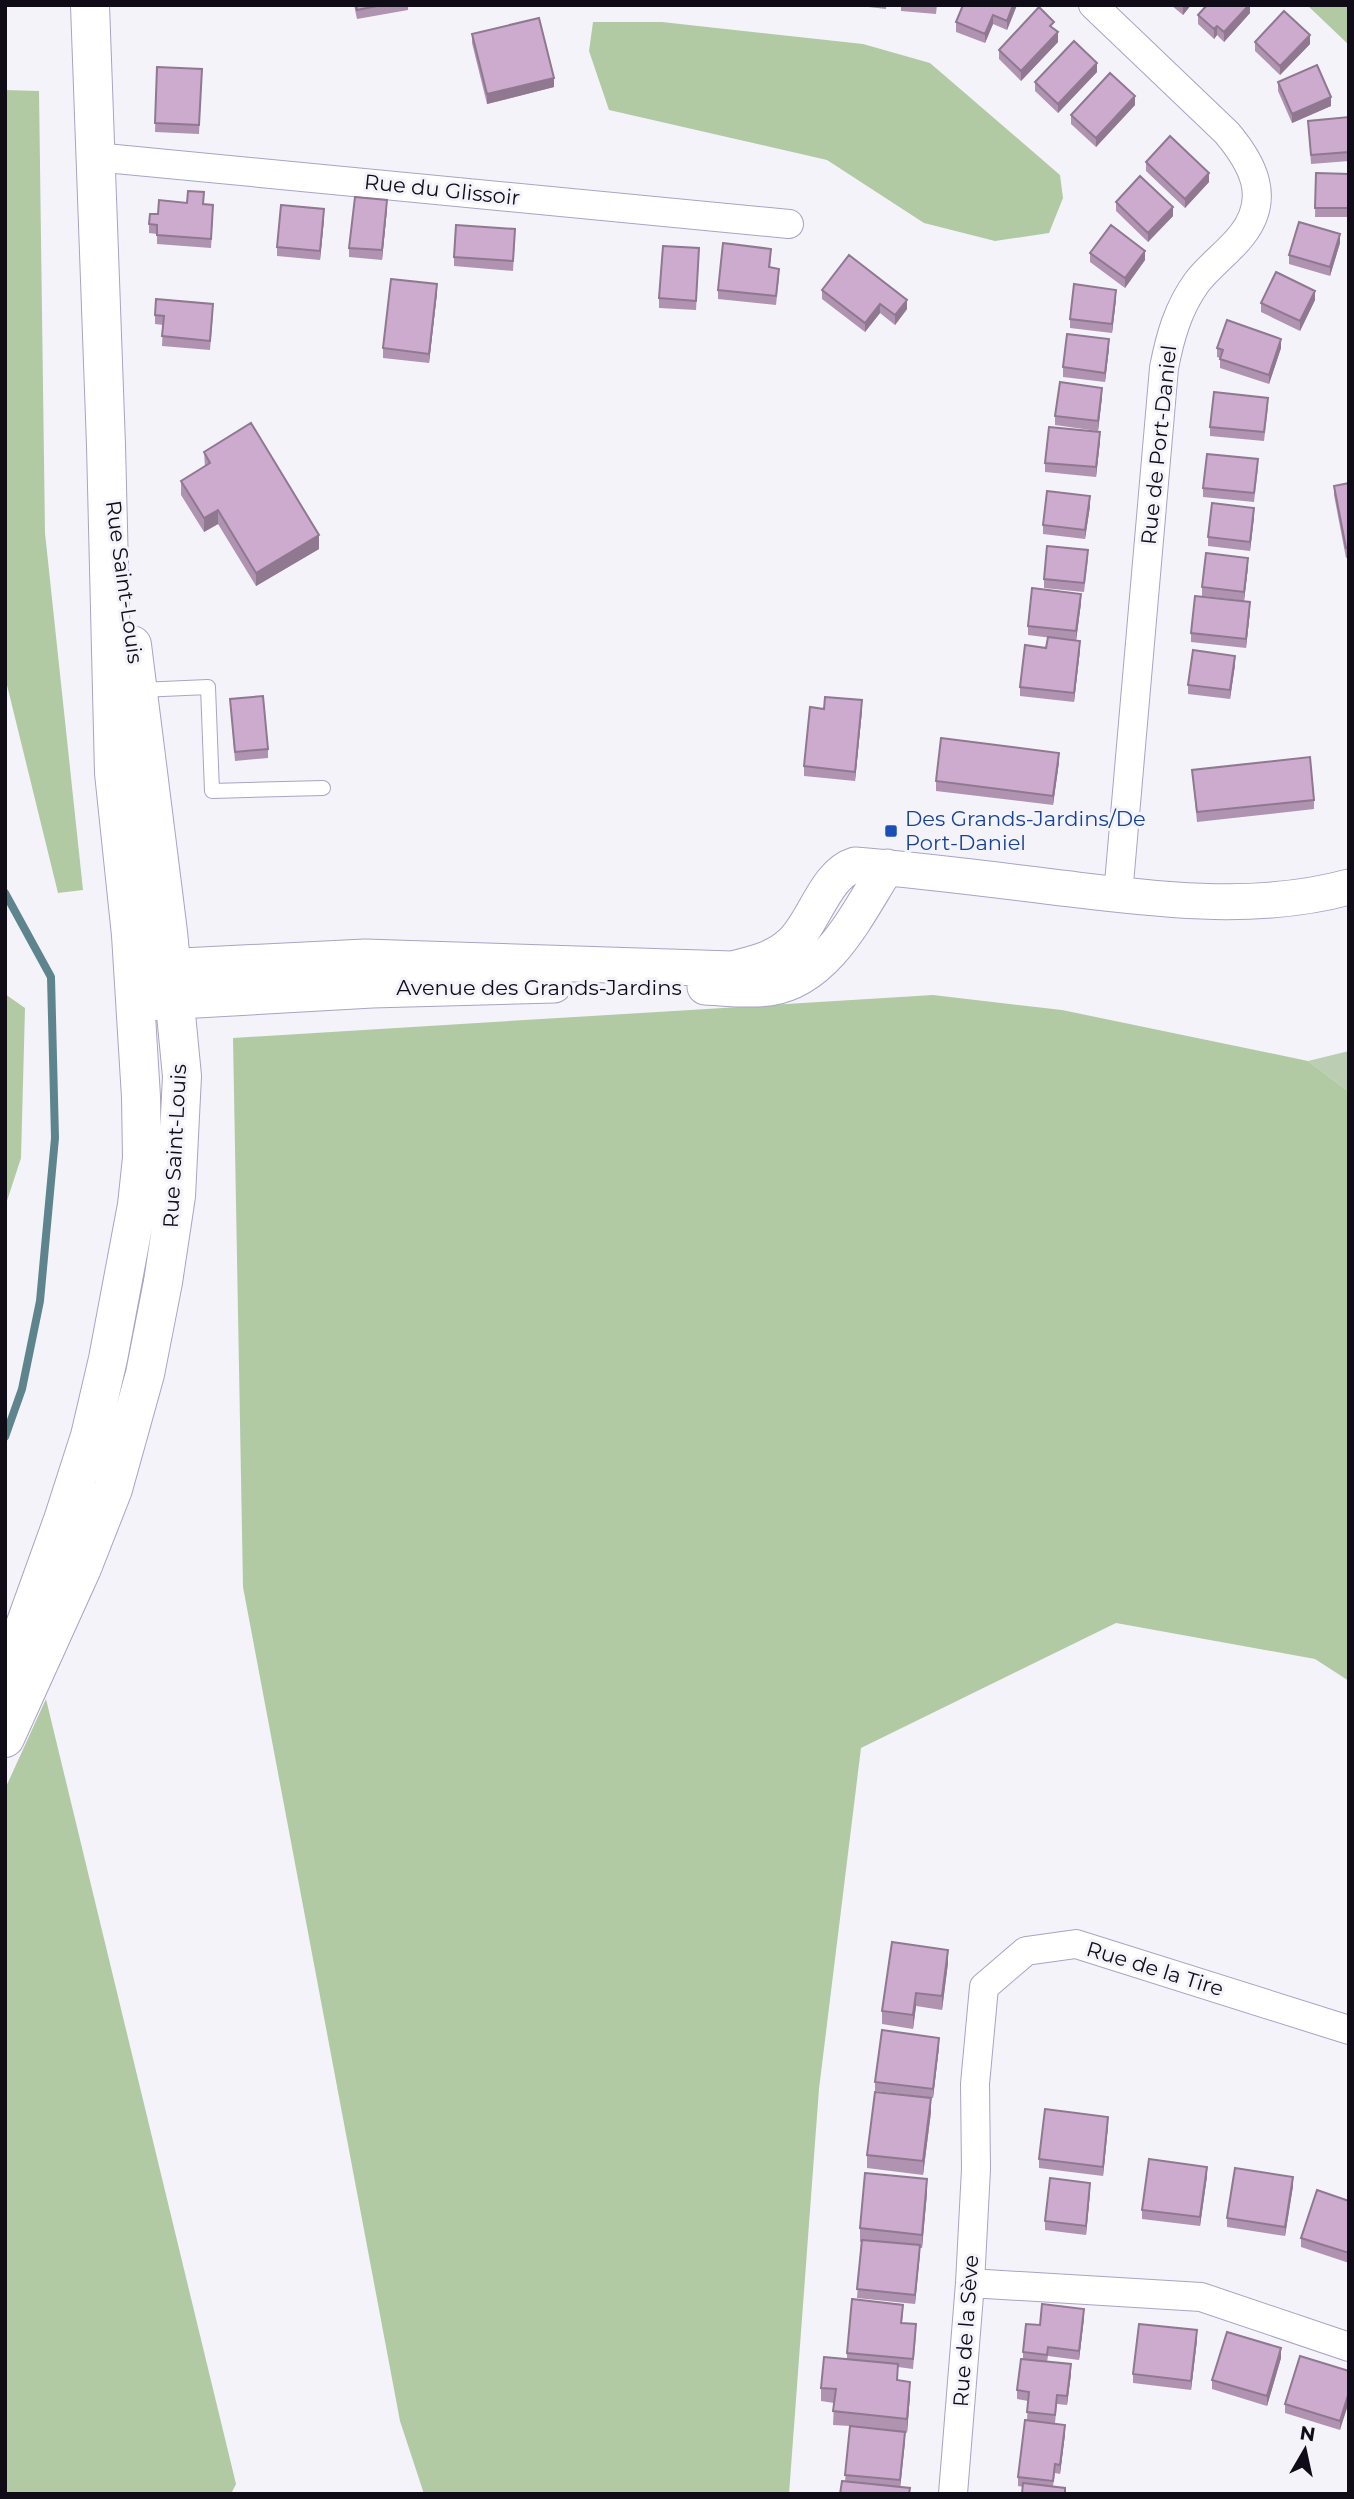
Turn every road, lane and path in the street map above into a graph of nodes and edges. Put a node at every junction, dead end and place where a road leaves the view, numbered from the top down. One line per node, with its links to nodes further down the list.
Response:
1 (90, 5): 3 (main road, Rue Saint-Louis)
2 (1093, 5): 9 (street, Rue de Port-Daniel)
3 (95, 157): 4 (street, Rue du Glissoir); 5 (main road, Rue Saint-Louis)
4 (789, 224)
5 (106, 445): 6 (main road, Rue Saint-Louis); 11 (main road, Rue Saint-Louis)
6 (138, 690): 7 (lane); 10 (main road, Rue Saint-Louis)
7 (323, 788)
8 (1349, 887): 9 (street, Avenue des Grands-Jardins)
9 (1118, 895): 10 (street, Avenue des Grands-Jardins)
10 (173, 984): 11 (street, Avenue des Grands-Jardins); 13 (main road, Rue Saint-Louis)
11 (133, 986): 12 (main road, Rue Saint-Louis)
12 (5, 1681)
13 (5, 1738)
14 (1349, 2031): 15 (street, Rue de la Tire)
15 (976, 2169): 16 (street, Rue de la Sève)
16 (970, 2283): 17 (street); 18 (street, Rue de la Sève)
17 (1349, 2347)
18 (953, 2494)

